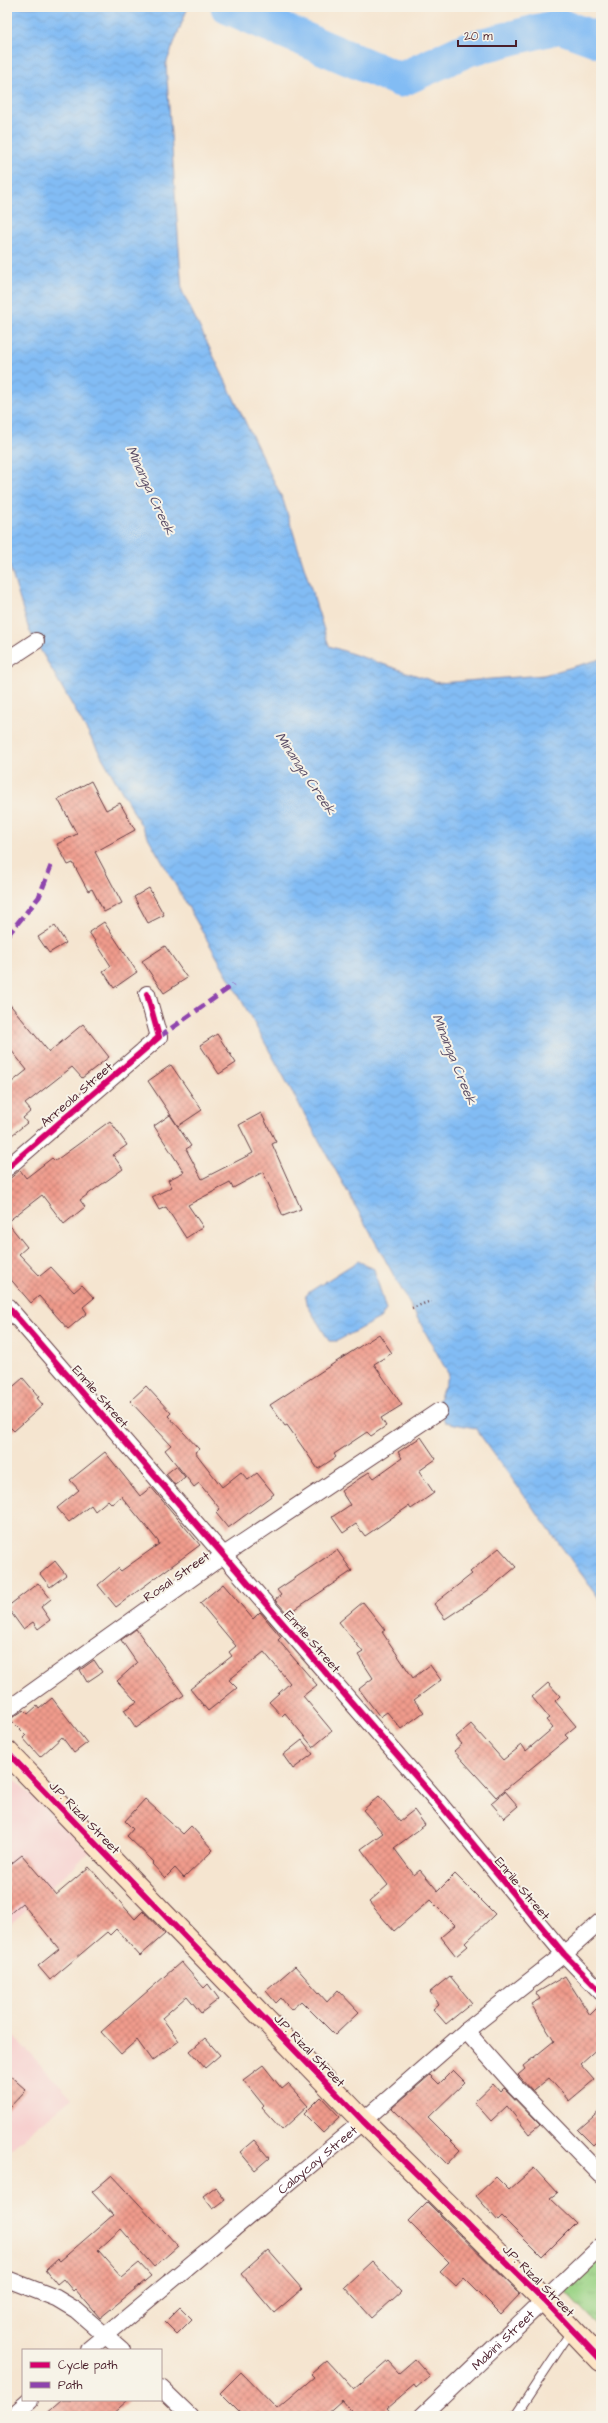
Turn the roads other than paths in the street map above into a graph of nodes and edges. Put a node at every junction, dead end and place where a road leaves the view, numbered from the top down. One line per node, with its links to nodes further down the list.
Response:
1 (36, 641): 2 (street)
2 (7, 660)
3 (146, 994): 4 (street, Arreola Street)
4 (7, 1168)
5 (7, 1306): 7 (street, Enrile Street)
6 (439, 1411): 7 (street, Rosal Street)
7 (224, 1555): 8 (street, Rosal Street); 11 (street, Enrile Street)
8 (7, 1710)
9 (7, 1752): 14 (street, J.P. Rizal Street)
10 (601, 1921): 11 (street, Calaycay Street)
11 (564, 1954): 12 (street, Enrile Street); 13 (street, Calaycay Street)
12 (601, 1992)
13 (466, 2031): 14 (street, Calaycay Street); 15 (street)
14 (363, 2121): 18 (street, J.P. Rizal Street); 20 (street, Calaycay Street)
15 (601, 2175)
16 (601, 2246): 18 (street, Mabini Street)
17 (10, 2284): 20 (street)
18 (545, 2301): 19 (street, J.P. Rizal Street); 28 (street, Mabini Street)
19 (572, 2329): 23 (street, J.P. Rizal Street); 29 (lane)
20 (106, 2334): 21 (street, Calaycay Street); 22 (street)
21 (89, 2349)
22 (121, 2349)
23 (601, 2360)
24 (162, 2389): 27 (street)
25 (29, 2401): 26 (street)
26 (12, 2416)
27 (190, 2416)
28 (422, 2416)
29 (515, 2416)

